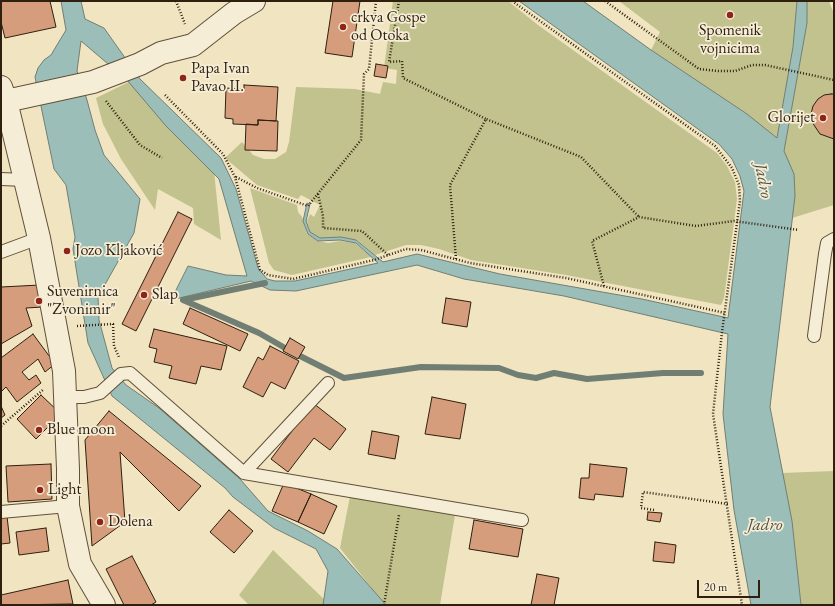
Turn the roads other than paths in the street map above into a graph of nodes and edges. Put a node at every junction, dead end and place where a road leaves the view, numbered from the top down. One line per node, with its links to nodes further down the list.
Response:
1 (254, 1): 2 (street)
2 (4, 94): 4 (street)
3 (1, 179): 4 (lane)
4 (24, 180): 5 (street)
5 (40, 238): 7 (lane); 10 (street)
6 (834, 240): 8 (lane)
7 (1, 252)
8 (814, 336)
9 (328, 383): 11 (lane)
10 (66, 397): 11 (lane); 12 (street)
11 (244, 473): 14 (lane)
12 (68, 506): 13 (lane); 15 (street)
13 (1, 512)
14 (522, 520)
15 (104, 605)

